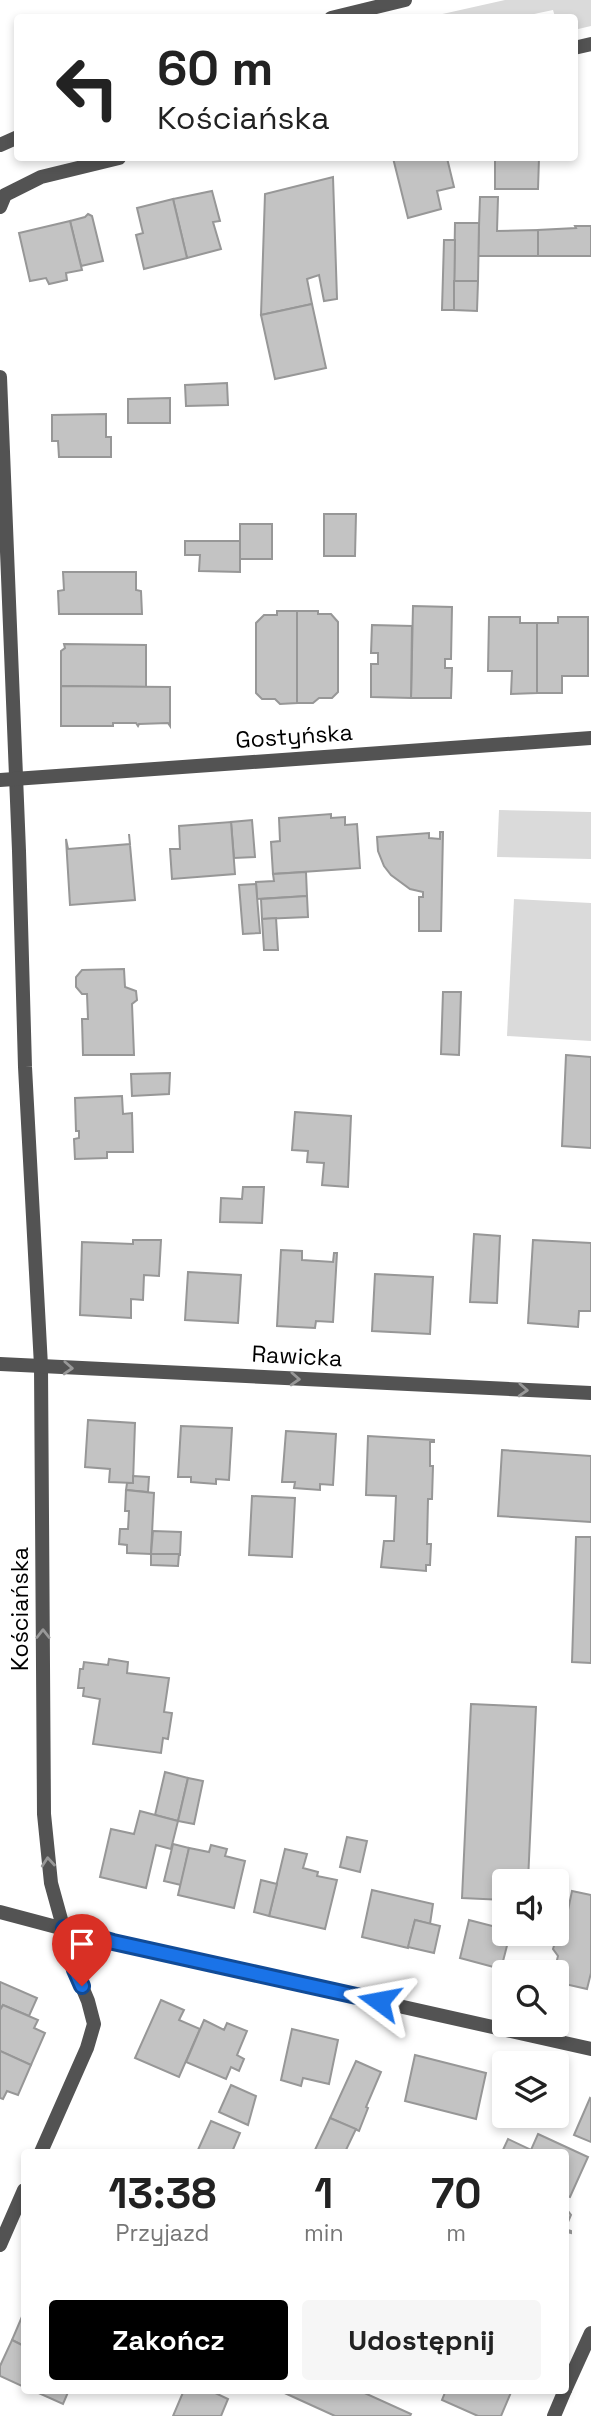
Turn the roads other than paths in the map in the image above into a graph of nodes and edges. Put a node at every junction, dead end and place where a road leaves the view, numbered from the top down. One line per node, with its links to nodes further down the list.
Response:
1 (405, 0): 2 (street)
2 (347, 14)
3 (107, 161): 4 (street)
4 (3, 201)
5 (0, 377): 7 (street, Kościańska)
6 (591, 738): 7 (street, Gostyńska)
7 (15, 778): 8 (street, Gostyńska); 10 (street, Kościańska)
8 (0, 780)
9 (0, 1364): 10 (street, Rawicka)
10 (41, 1366): 11 (street, Rawicka, one-way to 11); 13 (street, Kościańska, one-way to 10)
11 (591, 1393)
12 (0, 1912): 13 (street)
13 (64, 1928): 14 (street); 15 (street, Kościańska)
14 (591, 2049)
15 (42, 2149)
16 (21, 2197): 17 (street)
17 (0, 2245)
18 (591, 2333): 19 (street)
19 (569, 2381)
20 (563, 2394): 21 (street)
21 (554, 2416)

